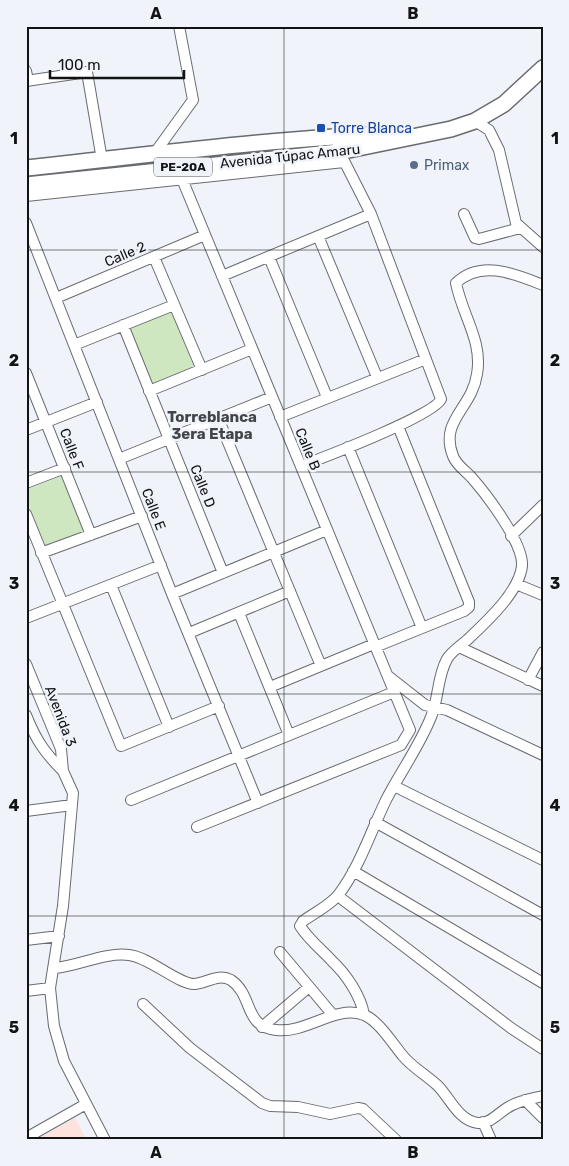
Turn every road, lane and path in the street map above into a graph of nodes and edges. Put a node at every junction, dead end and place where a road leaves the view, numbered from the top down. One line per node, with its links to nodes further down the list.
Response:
1 (179, 26): 7 (street)
2 (543, 68): 4 (highway, Avenida Túpac Amaru / PE-20A)
3 (27, 77): 9 (street)
4 (475, 121): 5 (highway, Avenida Túpac Amaru / PE-20A); 17 (street)
5 (434, 132): 6 (highway, Avenida Túpac Amaru / PE-20A); 8 (highway, Avenida Túpac Amaru / PE-20A)
6 (332, 137): 7 (highway, Avenida Túpac Amaru / PE-20A); 8 (street)
7 (154, 154): 9 (highway, Avenida Túpac Amaru / PE-20A)
8 (342, 157): 11 (street); 12 (highway, Avenida Túpac Amaru / PE-20A); 14 (street)
9 (102, 160): 10 (highway, Avenida Túpac Amaru / PE-20A)
10 (26, 168)
11 (182, 179): 13 (street); 18 (street, Calle B)
12 (26, 185)
13 (26, 196)
14 (370, 214): 19 (street); 32 (street)
15 (464, 214): 17 (street)
16 (26, 223): 21 (street, Calle E)
17 (520, 228): 20 (street)
18 (205, 235): 23 (street, Calle 2); 25 (street, Calle B)
19 (318, 236): 24 (street); 35 (street)
20 (543, 247)
21 (37, 249): 22 (street); 27 (street, Calle E)
22 (26, 254)
23 (154, 257): 27 (street, Calle 2); 28 (street)
24 (269, 257): 25 (street); 38 (street)
25 (222, 276): 31 (street, Calle B)
26 (543, 286): 56 (street)
27 (56, 298): 30 (street, Calle E)
28 (174, 305): 29 (street); 33 (street)
29 (123, 325): 30 (street); 36 (street, Calle D)
30 (74, 345): 39 (street, Calle E)
31 (252, 349): 33 (street); 37 (street, Calle B)
32 (426, 359): 35 (street); 43 (street)
33 (202, 370): 36 (street)
34 (26, 374): 42 (street, Calle F)
35 (377, 378): 38 (street)
36 (149, 391): 45 (street, Calle D)
37 (272, 396): 40 (street, Calle B); 41 (street)
38 (327, 398): 40 (street)
39 (97, 402): 42 (street); 47 (street, Calle E)
40 (280, 417): 48 (street, Calle B)
41 (218, 418): 45 (street); 57 (street)
42 (46, 422): 44 (street); 49 (street, Calle F)
43 (398, 426): 46 (street); 69 (street)
44 (26, 430)
45 (168, 439): 47 (street); 60 (street, Calle D)
46 (348, 447): 48 (street); 69 (street)
47 (119, 459): 53 (street, Calle E)
48 (301, 466): 54 (street, Calle B)
49 (65, 468): 50 (street); 55 (street, Calle F)
50 (26, 483)
51 (543, 505): 56 (street)
52 (26, 514): 58 (street)
53 (142, 516): 55 (street); 59 (street, Calle E)
54 (327, 530): 57 (street); 71 (street, Calle B)
55 (91, 535): 58 (street)
56 (511, 536): 61 (street)
57 (274, 552): 60 (street); 63 (street)
58 (42, 554): 66 (street)
59 (161, 565): 62 (street); 64 (street, Calle E)
60 (223, 573): 64 (street)
61 (516, 584): 65 (street); 72 (street)
62 (111, 585): 66 (street); 84 (street)
63 (290, 591): 67 (street); 75 (street)
64 (172, 594): 70 (street, Calle E)
65 (543, 595)
66 (62, 604): 68 (street); 84 (street)
67 (239, 612): 70 (street); 79 (street)
68 (26, 618)
69 (422, 628): 71 (street)
70 (189, 633): 81 (street, Calle E)
71 (375, 646): 75 (street); 76 (street, Calle B)
72 (459, 647): 77 (street); 82 (street)
73 (543, 652): 77 (street)
74 (26, 664): 88 (street, Avenida 3)
75 (321, 666): 79 (street)
76 (387, 676): 80 (street, Calle B); 82 (street)
77 (528, 680): 78 (street)
78 (543, 686)
79 (270, 687): 85 (street)
80 (394, 692): 85 (street); 91 (street, Calle B)
81 (219, 706): 84 (street); 87 (street, Calle E)
82 (435, 708): 86 (street); 89 (street)
83 (26, 715): 88 (street, Avenida 3)
84 (169, 727)
85 (289, 735): 87 (street)
86 (543, 755)
87 (239, 756): 90 (street); 91 (street, Calle E)
88 (63, 771): 92 (street)
89 (394, 786): 94 (street); 96 (street)
90 (131, 800)
91 (258, 803): 95 (street)
92 (72, 805): 93 (street); 100 (street)
93 (26, 811)
94 (375, 822): 97 (street); 99 (street)
95 (197, 828)
96 (543, 860)
97 (353, 871): 98 (street); 104 (street)
98 (338, 896): 110 (street); 112 (street)
99 (543, 915)
100 (59, 936): 101 (street); 103 (street)
101 (26, 940)
102 (280, 952): 105 (street)
103 (55, 968): 106 (street); 111 (street)
104 (543, 983)
105 (309, 987): 109 (street); 111 (street)
106 (50, 988): 107 (street); 115 (street)
107 (26, 991)
108 (143, 1004): 120 (street)
109 (333, 1015): 110 (street); 111 (street)
110 (364, 1015): 117 (street)
111 (262, 1027)
112 (543, 1049)
113 (543, 1096): 114 (street)
114 (525, 1100): 116 (street); 117 (street)
115 (86, 1104): 118 (street); 119 (street)
116 (543, 1118)
117 (484, 1122): 121 (street)
118 (26, 1138)
119 (105, 1140)
120 (396, 1140)
121 (491, 1140)

